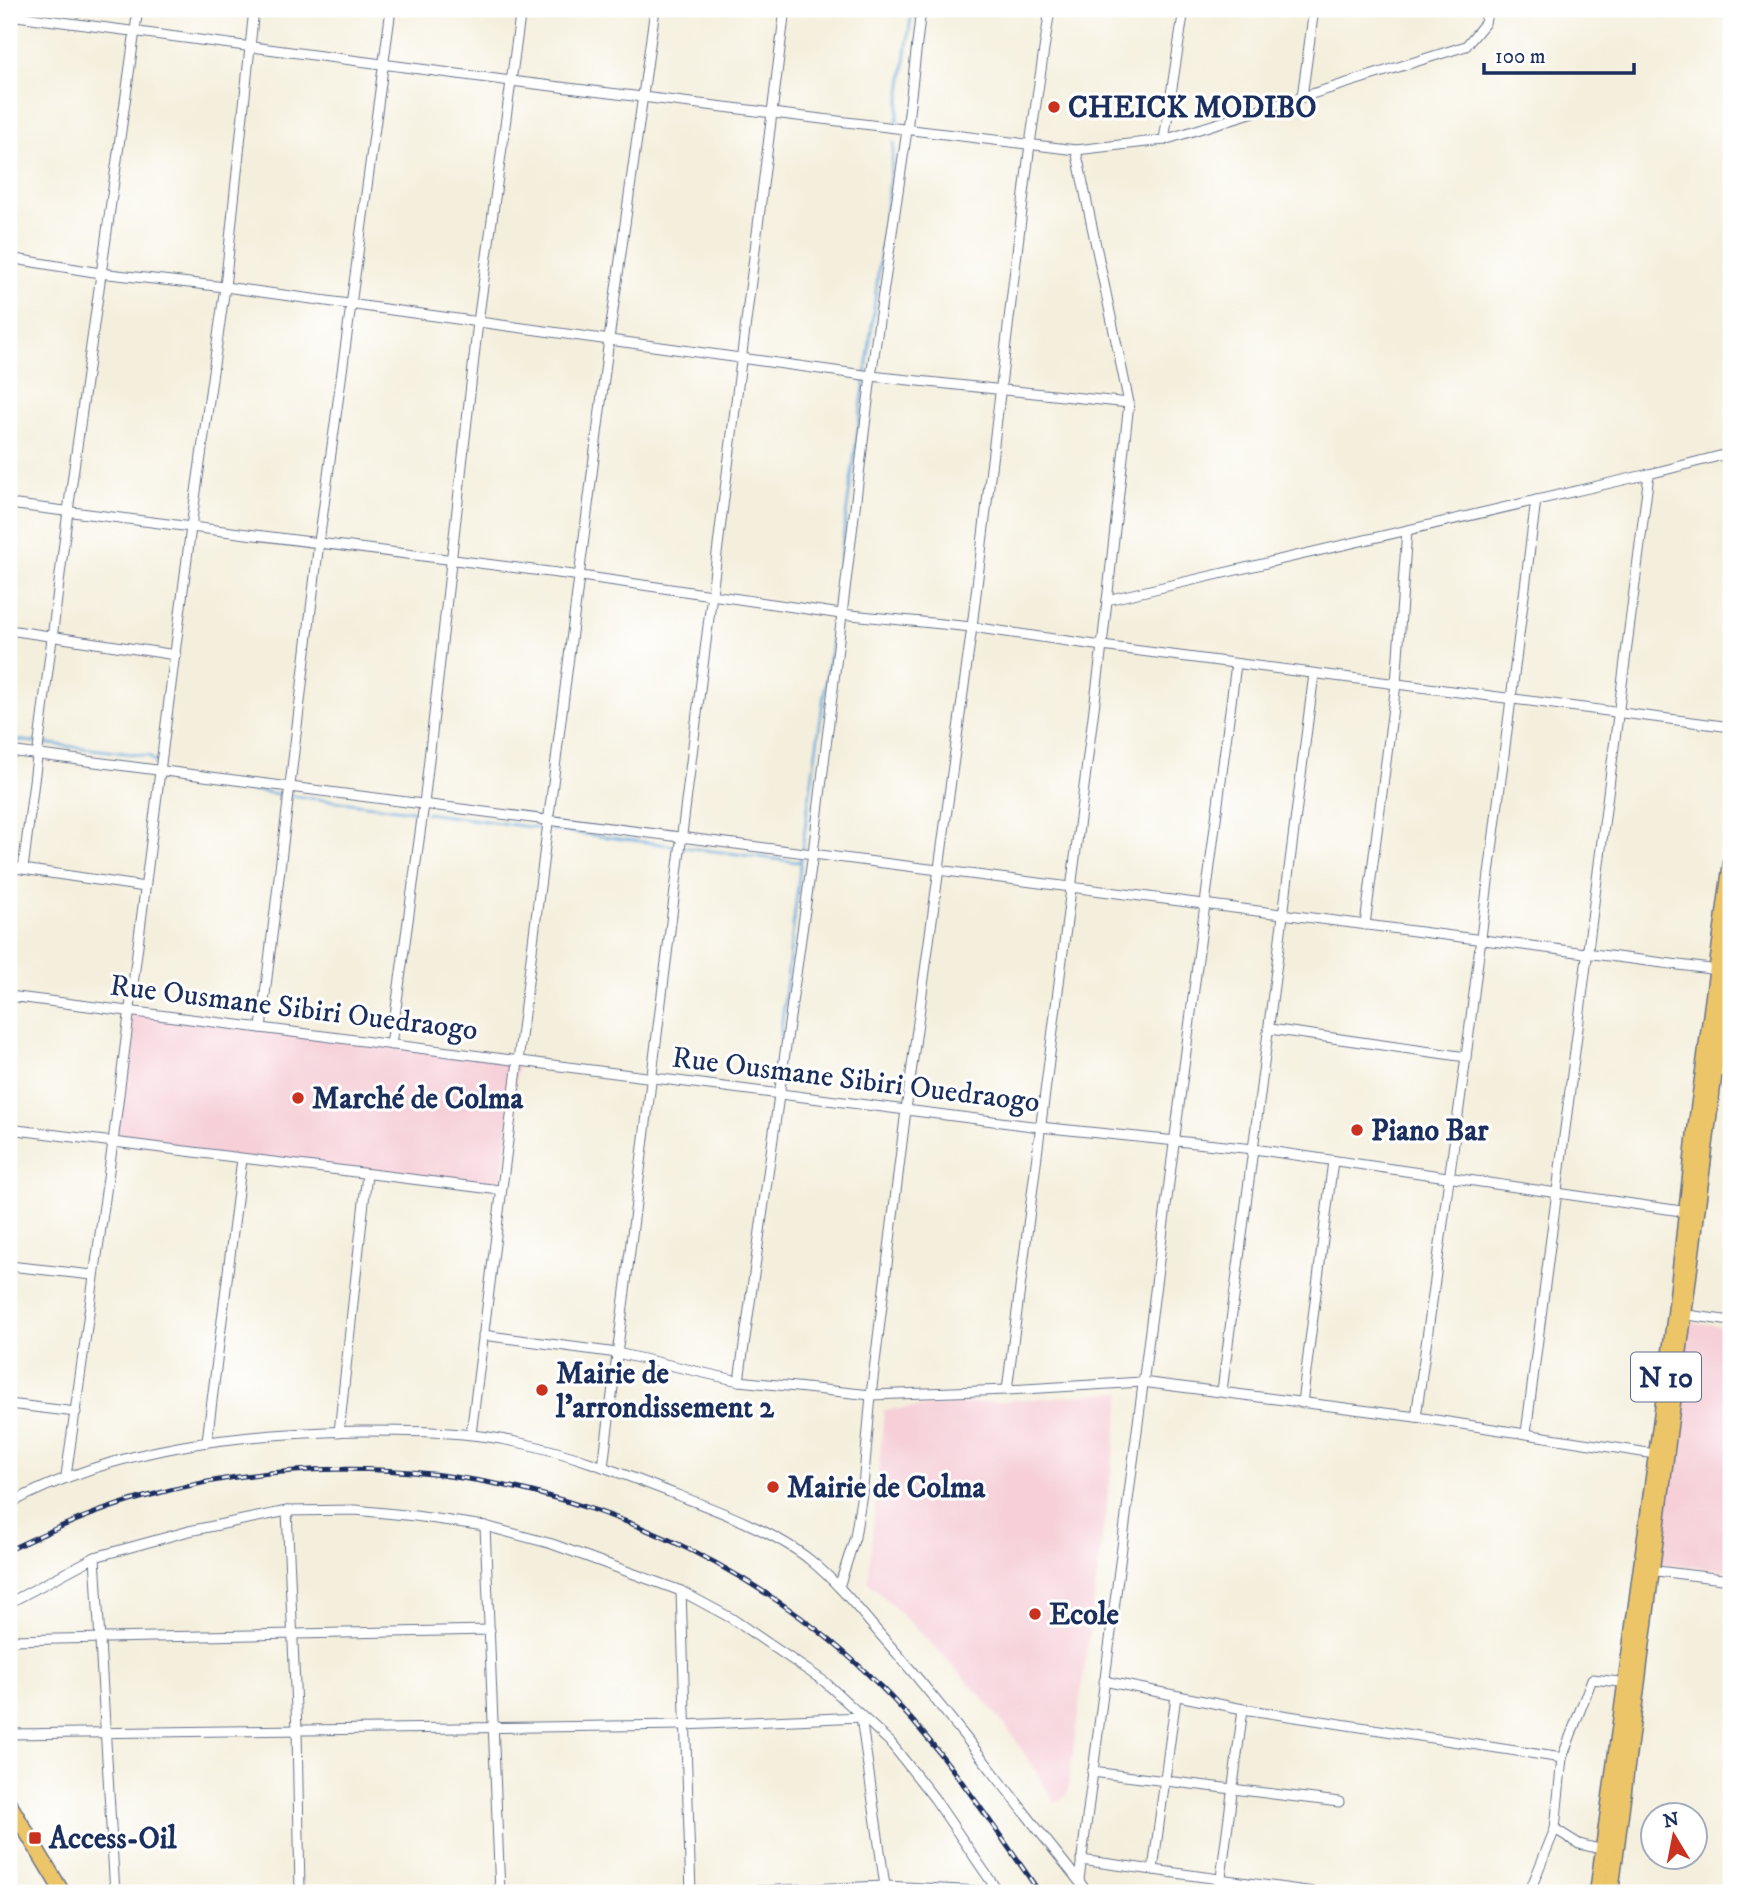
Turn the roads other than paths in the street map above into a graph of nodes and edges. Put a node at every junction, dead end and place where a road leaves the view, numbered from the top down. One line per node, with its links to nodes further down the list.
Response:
1 (138, 9): 13 (street)
2 (254, 9): 15 (street)
3 (391, 9): 16 (street)
4 (521, 9): 17 (street)
5 (655, 9): 18 (street)
6 (785, 9): 20 (street)
7 (921, 9): 21 (street)
8 (1050, 9): 23 (street)
9 (1184, 9): 22 (street)
10 (1314, 9): 19 (street)
11 (1488, 9): 19 (street)
12 (11, 13): 13 (street); 14 (street)
13 (136, 30): 15 (street); 26 (street)
14 (9, 41)
15 (249, 46): 16 (street); 27 (street)
16 (384, 65): 17 (street); 28 (street)
17 (511, 81): 18 (street); 29 (street)
18 (642, 97): 20 (street); 30 (street)
19 (1302, 97): 22 (street)
20 (772, 114): 21 (street); 31 (street)
21 (907, 130): 23 (street); 32 (street)
22 (1164, 140): 24 (street)
23 (1030, 144): 24 (street); 33 (street)
24 (1076, 150): 34 (street)
25 (9, 258): 26 (street)
26 (100, 273): 27 (street); 39 (street)
27 (225, 287): 28 (street); 40 (street)
28 (351, 305): 29 (street); 42 (street)
29 (478, 322): 30 (street); 43 (street)
30 (609, 339): 31 (street); 44 (street)
31 (743, 357): 32 (street); 45 (street)
32 (871, 376): 33 (street); 47 (street)
33 (1001, 391): 34 (street); 48 (street)
34 (1129, 403): 46 (street)
35 (1731, 453): 36 (street)
36 (1649, 474): 37 (street); 57 (street)
37 (1536, 500): 41 (street); 56 (street)
38 (9, 504): 39 (street)
39 (68, 511): 40 (street); 50 (street)
40 (191, 527): 42 (street); 52 (street)
41 (1408, 530): 46 (street); 55 (street)
42 (319, 542): 43 (street); 62 (street)
43 (453, 561): 44 (street); 63 (street)
44 (581, 576): 45 (street); 64 (street)
45 (712, 594): 47 (street); 65 (street)
46 (1107, 600): 51 (street)
47 (841, 614): 48 (street); 66 (street)
48 (972, 627): 51 (street); 70 (street)
49 (9, 630): 50 (street)
50 (53, 637): 52 (street); 60 (street)
51 (1102, 646): 53 (street); 72 (street)
52 (176, 655): 61 (street)
53 (1236, 664): 54 (street); 73 (street)
54 (1314, 674): 55 (street); 74 (street)
55 (1396, 684): 56 (street); 75 (street)
56 (1511, 698): 57 (street); 76 (street)
57 (1618, 712): 58 (street); 78 (street)
58 (1731, 727)
59 (9, 751): 60 (street)
60 (36, 754): 61 (street); 69 (street)
61 (161, 770): 62 (street); 71 (street)
62 (291, 787): 63 (street); 82 (street)
63 (424, 804): 64 (street); 84 (street)
64 (550, 820): 65 (street); 86 (street)
65 (682, 837): 66 (street); 89 (street)
66 (813, 853): 70 (street); 90 (street)
67 (1731, 861): 79 (main road, N 10)
68 (9, 867): 69 (street)
69 (23, 869): 71 (street)
70 (938, 869): 72 (street); 91 (street)
71 (145, 887): 81 (street)
72 (1072, 888): 73 (street); 92 (street)
73 (1204, 904): 74 (street); 94 (street)
74 (1284, 914): 75 (street); 83 (street)
75 (1365, 925): 76 (street)
76 (1479, 938): 78 (street); 85 (street)
77 (1731, 944): 79 (main road, N 10)
78 (1587, 952): 79 (street); 102 (street)
79 (1722, 971): 87 (main road, N 10)
80 (9, 996): 81 (street, Rue Ousmane Sibiri Ouedraogo)
81 (131, 1012): 82 (street, Rue Ousmane Sibiri Ouedraogo); 95 (street)
82 (261, 1028): 84 (street, Rue Ousmane Sibiri Ouedraogo)
83 (1270, 1029): 85 (street); 96 (street)
84 (391, 1045): 86 (street, Rue Ousmane Sibiri Ouedraogo)
85 (1466, 1057): 100 (street)
86 (519, 1060): 89 (street, Rue Ousmane Sibiri Ouedraogo); 101 (street)
87 (1709, 1069): 88 (street); 103 (main road, N 10)
88 (1731, 1072)
89 (651, 1078): 90 (street, Rue Ousmane Sibiri Ouedraogo); 109 (street)
90 (778, 1094): 91 (street, Rue Ousmane Sibiri Ouedraogo); 110 (street)
91 (906, 1110): 92 (street, Rue Ousmane Sibiri Ouedraogo); 114 (street)
92 (1040, 1127): 94 (street, Rue Ousmane Sibiri Ouedraogo); 112 (street)
93 (9, 1129): 95 (street)
94 (1175, 1141): 96 (street, Rue Ousmane Sibiri Ouedraogo); 111 (street)
95 (113, 1142): 97 (street); 105 (street)
96 (1254, 1149): 98 (street, Rue Ousmane Sibiri Ouedraogo); 113 (street)
97 (242, 1159): 99 (street); 122 (street)
98 (1333, 1161): 100 (street, Rue Ousmane Sibiri Ouedraogo); 115 (street)
99 (367, 1174): 101 (street); 119 (street)
100 (1449, 1178): 102 (street, Rue Ousmane Sibiri Ouedraogo); 118 (street)
101 (500, 1191): 108 (street)
102 (1556, 1193): 103 (street, Rue Ousmane Sibiri Ouedraogo); 120 (street)
103 (1692, 1213): 106 (main road, N 10)
104 (9, 1266): 105 (street)
105 (93, 1275): 117 (street)
106 (1680, 1314): 107 (street); 123 (main road, N 10); 130 (main road, N 10)
107 (1731, 1321)
108 (483, 1335): 109 (street); 121 (street)
109 (617, 1353): 110 (street); 124 (street)
110 (738, 1381): 114 (street)
111 (1142, 1382): 112 (street); 113 (street); 139 (street)
112 (1007, 1390): 114 (street)
113 (1222, 1391): 115 (street)
114 (871, 1395): 132 (street)
115 (1302, 1403): 118 (street)
116 (9, 1404): 117 (street)
117 (76, 1412): 125 (street)
118 (1416, 1417): 120 (street)
119 (339, 1432): 121 (street); 122 (street)
120 (1526, 1433): 123 (street)
121 (471, 1434): 124 (street)
122 (207, 1441): 125 (street)
123 (1655, 1454): 130 (main road, N 10)
124 (603, 1467): 132 (street)
125 (66, 1476): 126 (street)
126 (9, 1504)
127 (287, 1511): 128 (street); 129 (street); 136 (street)
128 (485, 1526): 133 (street); 135 (street)
129 (95, 1557): 134 (street); 138 (street)
130 (1646, 1570): 131 (street); 140 (main road, N 10)
131 (1731, 1580)
132 (839, 1587): 160 (street)
133 (681, 1591): 143 (street); 144 (street)
134 (9, 1603)
135 (489, 1630): 136 (street); 145 (street)
136 (292, 1635): 138 (street); 146 (street)
137 (9, 1640): 138 (street)
138 (101, 1640): 147 (street)
139 (1104, 1681): 141 (street); 150 (street)
140 (1631, 1683): 149 (street); 157 (main road, N 10)
141 (1176, 1696): 142 (street); 151 (street)
142 (1243, 1710): 149 (street); 152 (street)
143 (861, 1717): 144 (street); 162 (street); 170 (street)
144 (684, 1726): 145 (street); 168 (street)
145 (494, 1728): 146 (street); 167 (street)
146 (297, 1730): 147 (street); 166 (street)
147 (107, 1732): 148 (street); 165 (street)
148 (9, 1734)
149 (1562, 1758): 156 (street)
150 (1092, 1772): 151 (street); 158 (street)
151 (1164, 1781): 152 (street); 159 (street)
152 (1232, 1789): 153 (street); 161 (street)
153 (1339, 1802)
154 (9, 1803): 164 (main road)
155 (9, 1821): 163 (main road)
156 (1555, 1829): 157 (street); 174 (street)
157 (1609, 1852): 175 (main road, N 10); 176 (main road, N 10)
158 (1082, 1860): 159 (street); 160 (street)
159 (1153, 1870): 161 (street)
160 (1079, 1880): 171 (street)
161 (1220, 1880): 172 (street); 173 (street)
162 (886, 1890): 169 (street); 170 (street)
163 (52, 1893)
164 (63, 1893)
165 (115, 1893)
166 (300, 1893)
167 (500, 1893)
168 (691, 1893)
169 (697, 1893)
170 (998, 1893)
171 (1088, 1893)
172 (1219, 1893)
173 (1321, 1893)
174 (1529, 1893)
175 (1597, 1893)
176 (1611, 1893)

